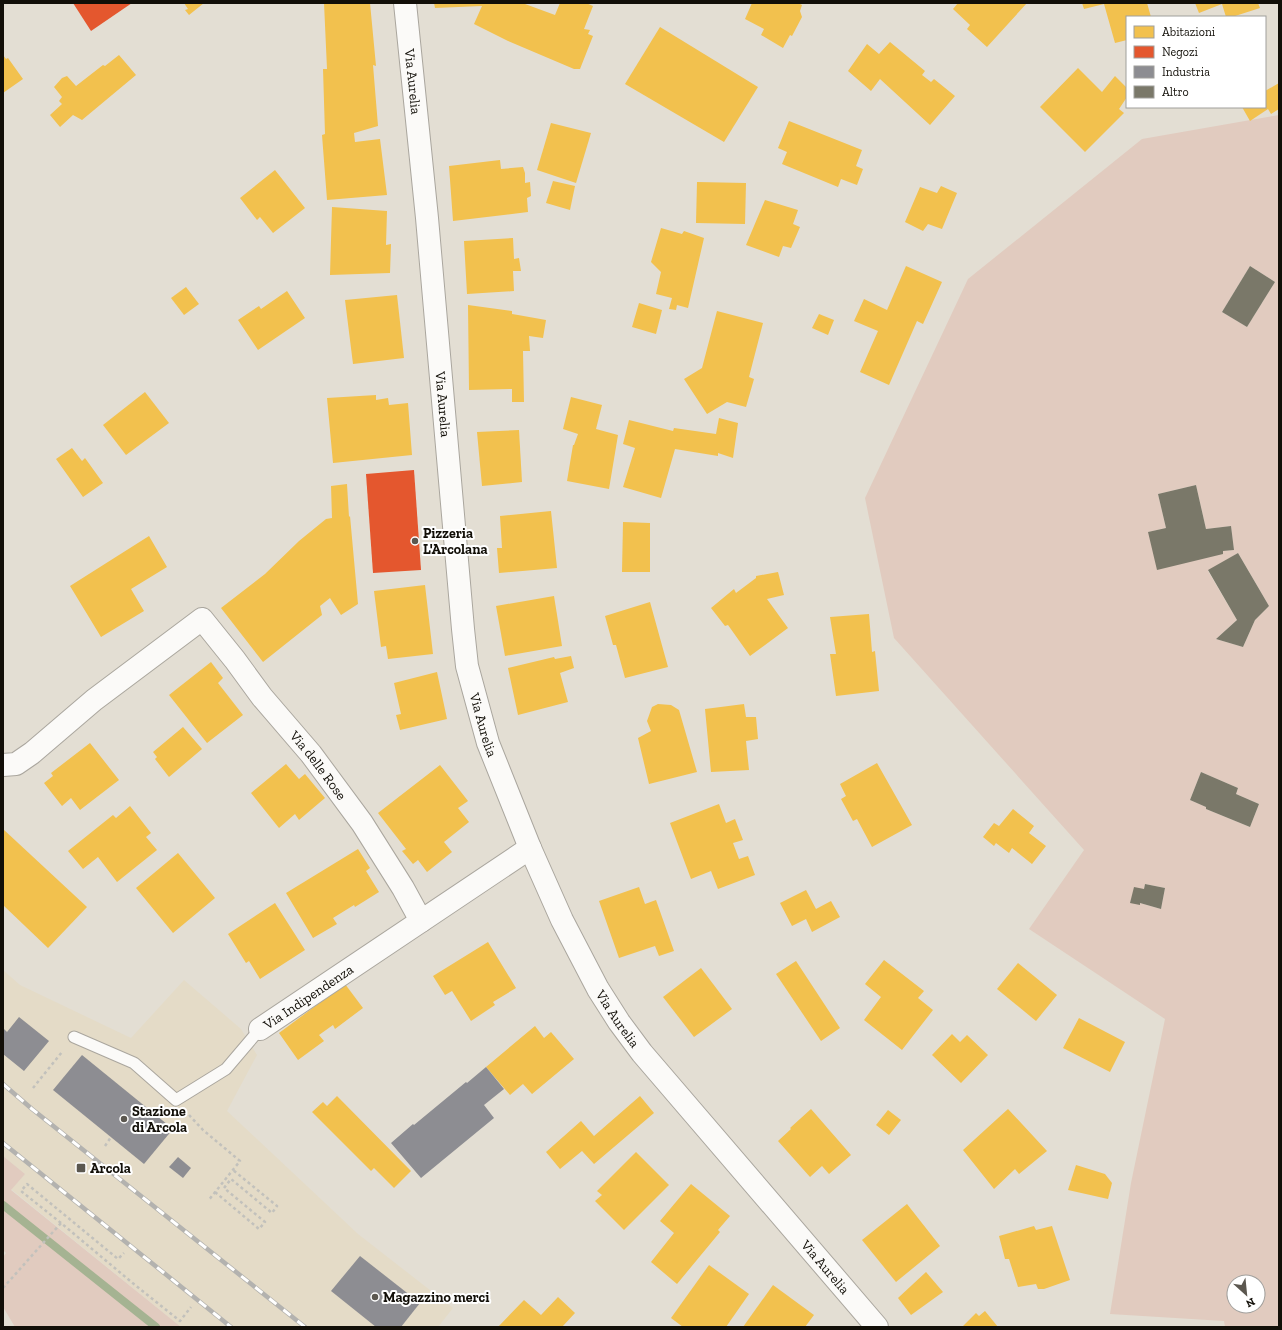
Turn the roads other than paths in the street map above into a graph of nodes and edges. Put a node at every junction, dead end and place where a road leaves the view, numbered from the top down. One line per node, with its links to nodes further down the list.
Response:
1 (405, 3): 3 (main road, Via Aurelia)
2 (3, 765): 4 (main road, Via delle Rose)
3 (530, 848): 4 (main road, Via Indipendenza); 7 (main road, Via Aurelia)
4 (421, 921): 5 (main road, Via Indipendenza)
5 (260, 1029): 6 (lane, Via Indipendenza)
6 (74, 1037)
7 (876, 1327)

